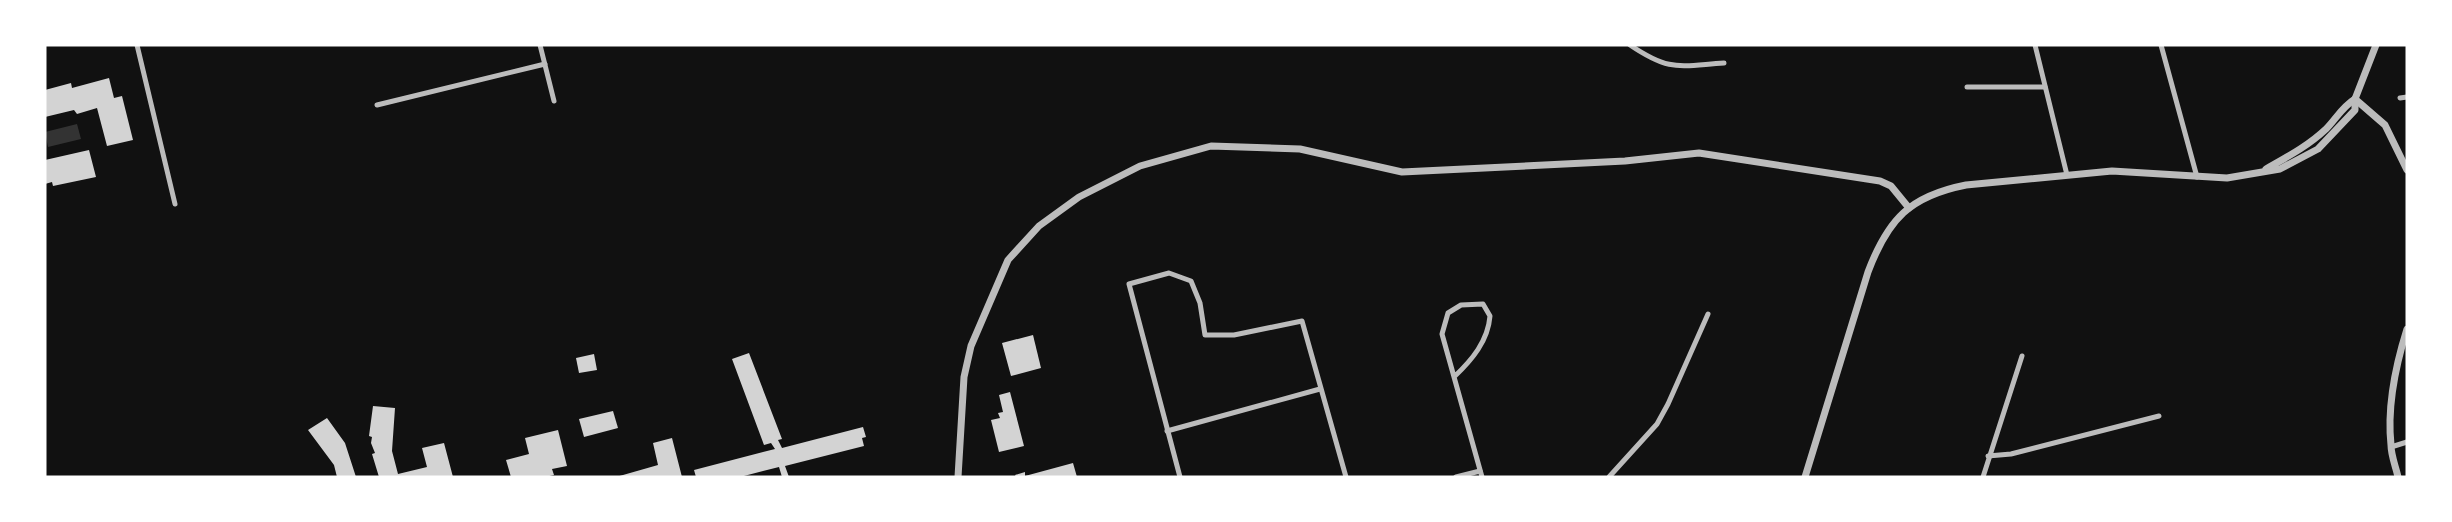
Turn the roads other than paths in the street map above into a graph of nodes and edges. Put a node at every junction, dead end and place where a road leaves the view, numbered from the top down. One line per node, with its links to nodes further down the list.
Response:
1 (137, 45): 19 (street)
2 (540, 45): 8 (street)
3 (1630, 45): 7 (street)
4 (2035, 45): 10 (street)
5 (2161, 45): 18 (street)
6 (2376, 45): 13 (street)
7 (1724, 63)
8 (544, 64): 14 (street); 15 (street)
9 (1967, 87): 10 (street)
10 (2045, 87): 17 (street)
11 (2407, 97): 12 (street)
12 (2400, 98)
13 (2355, 99): 16 (street); 18 (street)
14 (554, 101)
15 (376, 105)
16 (2407, 170)
17 (2067, 175): 18 (street); 20 (street)
18 (2197, 177)
19 (176, 204)
20 (1910, 208): 32 (street); 37 (street)
21 (1708, 314): 36 (street)
22 (2407, 329): 29 (street)
23 (2022, 357): 30 (street)
24 (1454, 377): 24 (street); 31 (street)
25 (1320, 389): 27 (street); 27 (street); 34 (street)
26 (2159, 416): 30 (street)
27 (1167, 431): 33 (street)
28 (2407, 442): 29 (street)
29 (2391, 447): 39 (street)
30 (1988, 456): 38 (street)
31 (1481, 474): 35 (street)
32 (958, 477)
33 (1180, 477)
34 (1346, 477)
35 (1456, 477)
36 (1609, 477)
37 (1805, 477)
38 (1983, 477)
39 (2398, 477)

